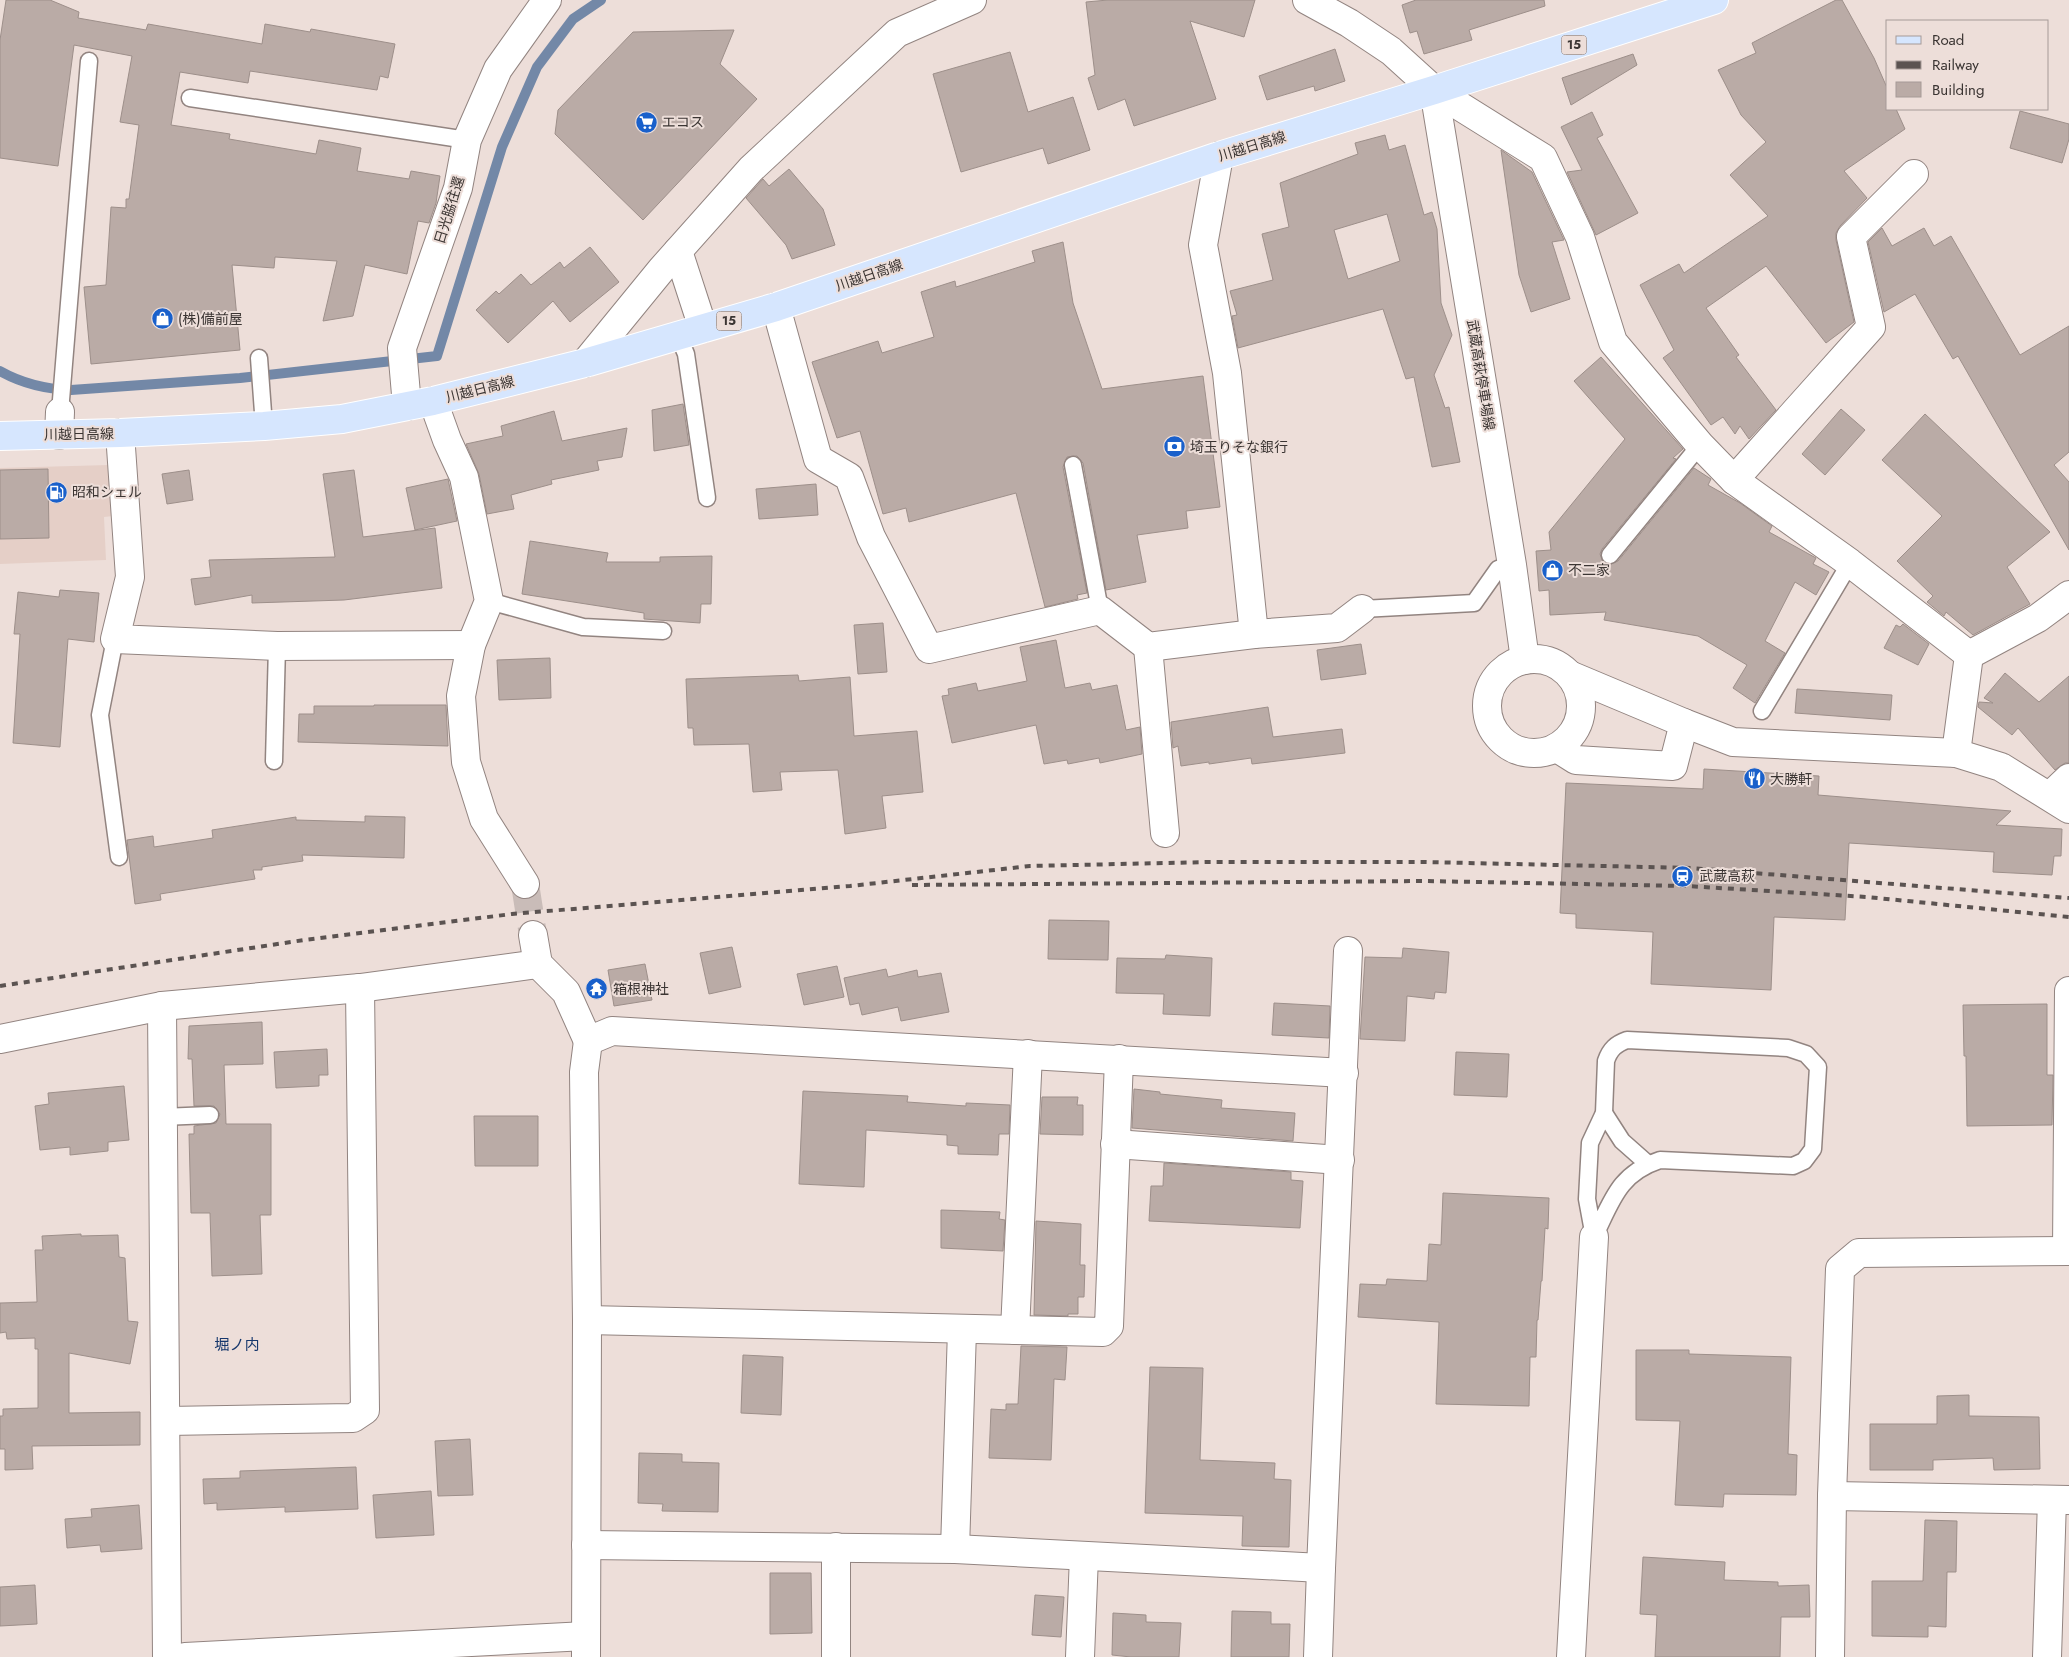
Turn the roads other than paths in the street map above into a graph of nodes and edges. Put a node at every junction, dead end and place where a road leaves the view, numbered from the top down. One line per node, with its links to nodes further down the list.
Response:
1 (548, 0): 8 (street, 日光脇往還)
2 (972, 0): 11 (street)
3 (1307, 0): 6 (street)
4 (1714, 0): 6 (main road, 川越日高線 / 15)
5 (89, 60): 19 (lane)
6 (1434, 90): 9 (main road, 川越日高線 / 15); 22 (street); 28 (street, 武蔵高萩停車場線)
7 (190, 98): 8 (lane)
8 (467, 140): 17 (street, 日光脇往還)
9 (1219, 156): 12 (main road, 川越日高線 / 15); 34 (street)
10 (1914, 174): 24 (street)
11 (678, 251): 13 (street); 15 (street)
12 (776, 307): 13 (main road, 川越日高線 / 15); 32 (street)
13 (691, 332): 15 (main road, 川越日高線 / 15); 25 (lane)
14 (259, 358): 18 (lane)
15 (585, 363): 16 (main road, 川越日高線 / 15)
16 (433, 401): 17 (main road, 川越日高線 / 15); 30 (street)
17 (407, 406): 18 (main road, 川越日高線 / 15)
18 (263, 414): 20 (main road, 川越日高線 / 15)
19 (60, 423): 20 (main road, 川越日高線 / 15); 21 (main road, 川越日高線 / 15)
20 (120, 433): 35 (street)
21 (0, 436)
22 (1700, 445): 24 (street); 26 (lane)
23 (1073, 465): 32 (lane)
24 (1734, 480): 27 (street)
25 (707, 498)
26 (1610, 555)
27 (1850, 563): 39 (street); 42 (lane)
28 (1512, 565): 31 (lane); 40 (street, 武蔵高萩停車場線)
29 (2069, 595): 39 (street)
30 (489, 601): 33 (lane); 36 (street)
31 (1362, 609): 34 (street)
32 (1100, 610): 38 (street)
33 (663, 631)
34 (1254, 634): 38 (street)
35 (115, 639): 37 (street); 49 (lane)
36 (471, 645): 37 (street); 50 (street)
37 (276, 646): 46 (lane)
38 (1148, 647): 48 (street)
39 (1969, 655): 45 (street)
40 (1525, 660): 41 (street); 44 (street)
41 (1572, 676): 43 (street); 44 (street)
42 (1762, 711)
43 (1684, 723): 44 (street); 45 (street)
44 (1557, 748)
45 (1956, 753): 47 (street)
46 (274, 761)
47 (2063, 794)
48 (1165, 833)
49 (119, 857)
50 (525, 884)
51 (533, 935): 53 (street)
52 (1348, 952): 61 (street)
53 (538, 964): 54 (street); 58 (street)
54 (360, 988): 56 (street); 73 (street)
55 (2069, 991): 69 (street)
56 (162, 1006): 57 (street); 64 (street)
57 (0, 1039)
58 (588, 1041): 59 (street); 70 (street)
59 (1028, 1054): 60 (street); 72 (street)
60 (1119, 1059): 61 (street); 65 (street)
61 (1344, 1072): 66 (street)
62 (1604, 1114): 67 (lane); 67 (lane); 68 (lane)
63 (210, 1115): 64 (lane)
64 (162, 1117): 73 (street)
65 (1115, 1144): 66 (street); 72 (street)
66 (1340, 1160): 80 (street)
67 (1648, 1164): 68 (lane)
68 (1594, 1237): 88 (street)
69 (2068, 1250): 74 (street)
70 (587, 1320): 71 (street); 76 (street)
71 (962, 1330): 72 (street); 78 (street)
72 (1015, 1330)
73 (167, 1421): 83 (street)
74 (1832, 1496): 75 (street); 89 (street)
75 (2060, 1500): 90 (street)
76 (586, 1545): 77 (street); 81 (street)
77 (836, 1547): 78 (street); 85 (street)
78 (955, 1549): 79 (street)
79 (1084, 1556): 80 (street); 86 (street)
80 (1321, 1568): 87 (street)
81 (586, 1646): 82 (street)
82 (325, 1654): 84 (street)
83 (167, 1657)
84 (185, 1657)
85 (836, 1657)
86 (1080, 1657)
87 (1318, 1657)
88 (1571, 1657)
89 (1830, 1657)
90 (2047, 1657)

